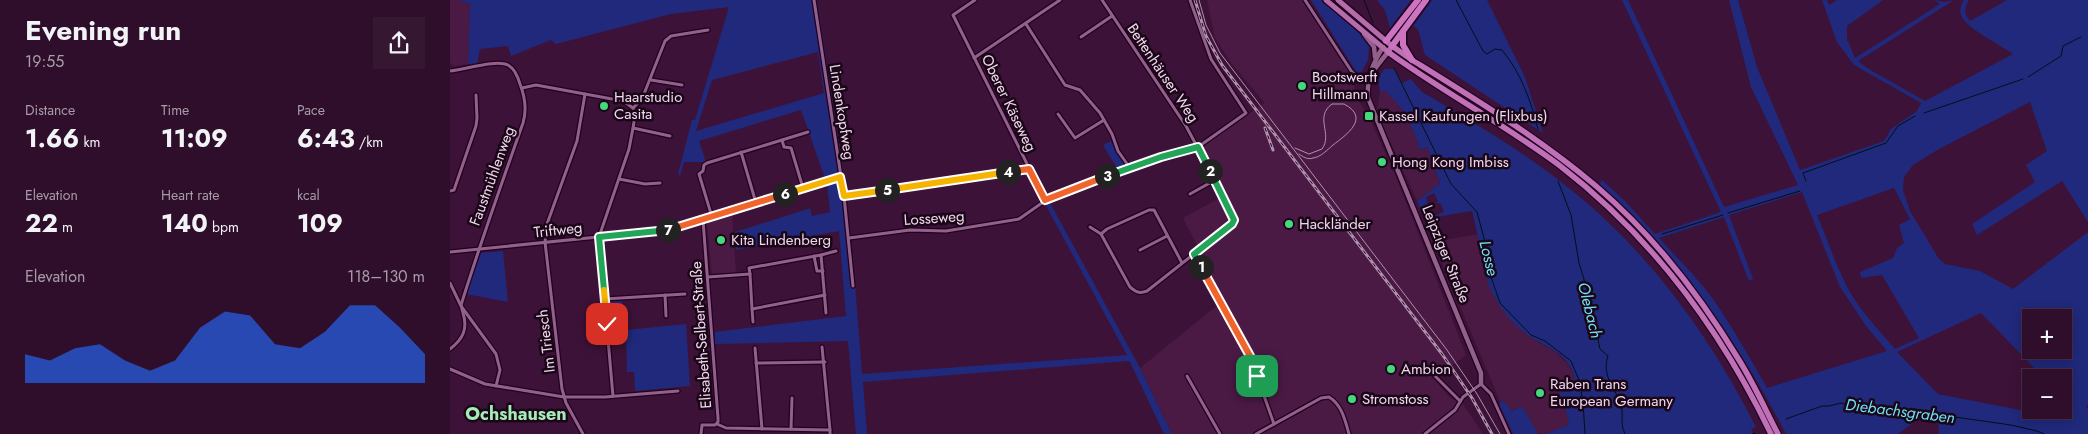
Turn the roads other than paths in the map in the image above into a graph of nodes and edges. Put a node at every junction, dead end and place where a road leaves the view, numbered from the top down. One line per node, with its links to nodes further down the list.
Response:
1 (814, 0): 40 (street, Lindenkopfweg)
2 (975, 0): 18 (street, Oberer Käseweg)
3 (1060, 0): 12 (street)
4 (1102, 0): 11 (street, Bettenhäuser Weg)
5 (1190, 0): 36 (street, Losseweg)
6 (1305, 0): 24 (street)
7 (1326, 0): 14 (main road)
8 (1338, 0): 17 (main road)
9 (1418, 0): 17 (highway)
10 (1426, 0): 15 (highway)
11 (1112, 16): 16 (street, Bettenhäuser Weg); 36 (street, Bettenhäuser Weg)
12 (1026, 24): 18 (street); 31 (street)
13 (708, 30): 23 (street)
14 (1362, 31): 17 (main road); 19 (street)
15 (1403, 31): 17 (highway); 20 (highway)
16 (1081, 37)
17 (1387, 46): 19 (street, Leipziger Straße); 20 (highway); 22 (street, Leipziger Straße); 107 (highway)
18 (974, 58): 39 (street, Oberer Käseweg)
19 (1375, 59): 22 (street, Leipziger Straße)
20 (1412, 60): 108 (highway)
21 (450, 71): 26 (street, Faustmühlenweg)
22 (1370, 74): 24 (street, Leipziger Straße)
23 (651, 80): 25 (street); 29 (street)
24 (1368, 80): 88 (street, Leipziger Straße)
25 (682, 85)
26 (522, 88): 27 (street); 58 (street, Faustmühlenweg)
27 (585, 94): 29 (street); 57 (street, Im Triesch)
28 (476, 95): 45 (street)
29 (633, 108): 32 (street)
30 (1058, 114): 31 (street)
31 (1104, 120): 38 (street)
32 (633, 128): 34 (street); 41 (street)
33 (808, 132): 35 (street)
34 (670, 136)
35 (782, 140): 37 (street); 44 (street)
36 (1198, 147): 38 (street, Losseweg); 42 (street, Bettenhäuser Weg)
37 (741, 152): 49 (street); 50 (street)
38 (1130, 168): 48 (street, Losseweg)
39 (1029, 169): 47 (street); 48 (street, Oberer Käseweg)
40 (840, 177): 44 (street, Triftweg); 47 (street, Lindenkopfweg)
41 (619, 179): 43 (street); 55 (street)
42 (1215, 180): 46 (street); 62 (street, Bettenhäuser Weg)
43 (660, 183)
44 (803, 188): 49 (street, Triftweg)
45 (450, 191)
46 (1190, 194)
47 (844, 196): 56 (street, Lindenkopfweg)
48 (1045, 200): 56 (street, Losseweg)
49 (756, 203): 50 (street, Triftweg)
50 (712, 216): 51 (street, Triftweg)
51 (703, 220): 55 (street, Triftweg); 68 (street, Elisabeth-Selbert-Straße)
52 (1090, 227): 53 (street)
53 (1101, 234): 54 (street); 65 (street)
54 (1167, 236): 59 (street); 65 (street)
55 (599, 237): 57 (street, Triftweg); 74 (street)
56 (849, 238): 70 (street, Lindenkopfweg)
57 (546, 242): 58 (street, Triftweg); 92 (street, Im Triesch)
58 (478, 249): 61 (street, Triftweg); 75 (street, Faustmühlenweg)
59 (1140, 250)
60 (836, 251): 63 (street)
61 (450, 252)
62 (1194, 254): 65 (street); 96 (street)
63 (821, 255): 64 (street); 66 (street)
64 (814, 256): 66 (street); 67 (street)
65 (1182, 263)
66 (823, 270): 73 (street)
67 (750, 274): 68 (street); 76 (street)
68 (708, 277): 95 (street, Elisabeth-Selbert-Straße)
69 (450, 283): 75 (street)
70 (853, 286)
71 (686, 294): 72 (street)
72 (665, 295): 74 (street); 78 (street)
73 (825, 295): 76 (street); 77 (street)
74 (605, 299): 91 (street)
75 (461, 306): 82 (street, Faustmühlenweg); 89 (street)
76 (752, 308): 79 (street)
77 (826, 313)
78 (666, 316)
79 (753, 322)
80 (822, 347): 83 (street)
81 (755, 348): 84 (street)
82 (450, 349)
83 (825, 362): 84 (street); 99 (street)
84 (756, 363): 97 (street)
85 (450, 369): 89 (street)
86 (1434, 375): 94 (street)
87 (1187, 376): 102 (street)
88 (1481, 384): 94 (street); 106 (street, Leipziger Straße)
89 (496, 386): 92 (street)
90 (678, 391): 91 (street)
91 (613, 396): 92 (street)
92 (564, 397): 100 (street, Im Triesch)
93 (792, 398): 98 (street)
94 (1460, 401): 105 (street)
95 (717, 424): 97 (street); 101 (street, Elisabeth-Selbert-Straße)
96 (1274, 424): 103 (street); 104 (street)
97 (762, 429): 98 (street)
98 (791, 430): 99 (street)
99 (830, 432)
100 (583, 434)
101 (701, 434)
102 (1220, 434)
103 (1256, 434)
104 (1349, 434)
105 (1426, 434)
106 (1510, 434)
107 (1771, 434)
108 (1778, 434)

